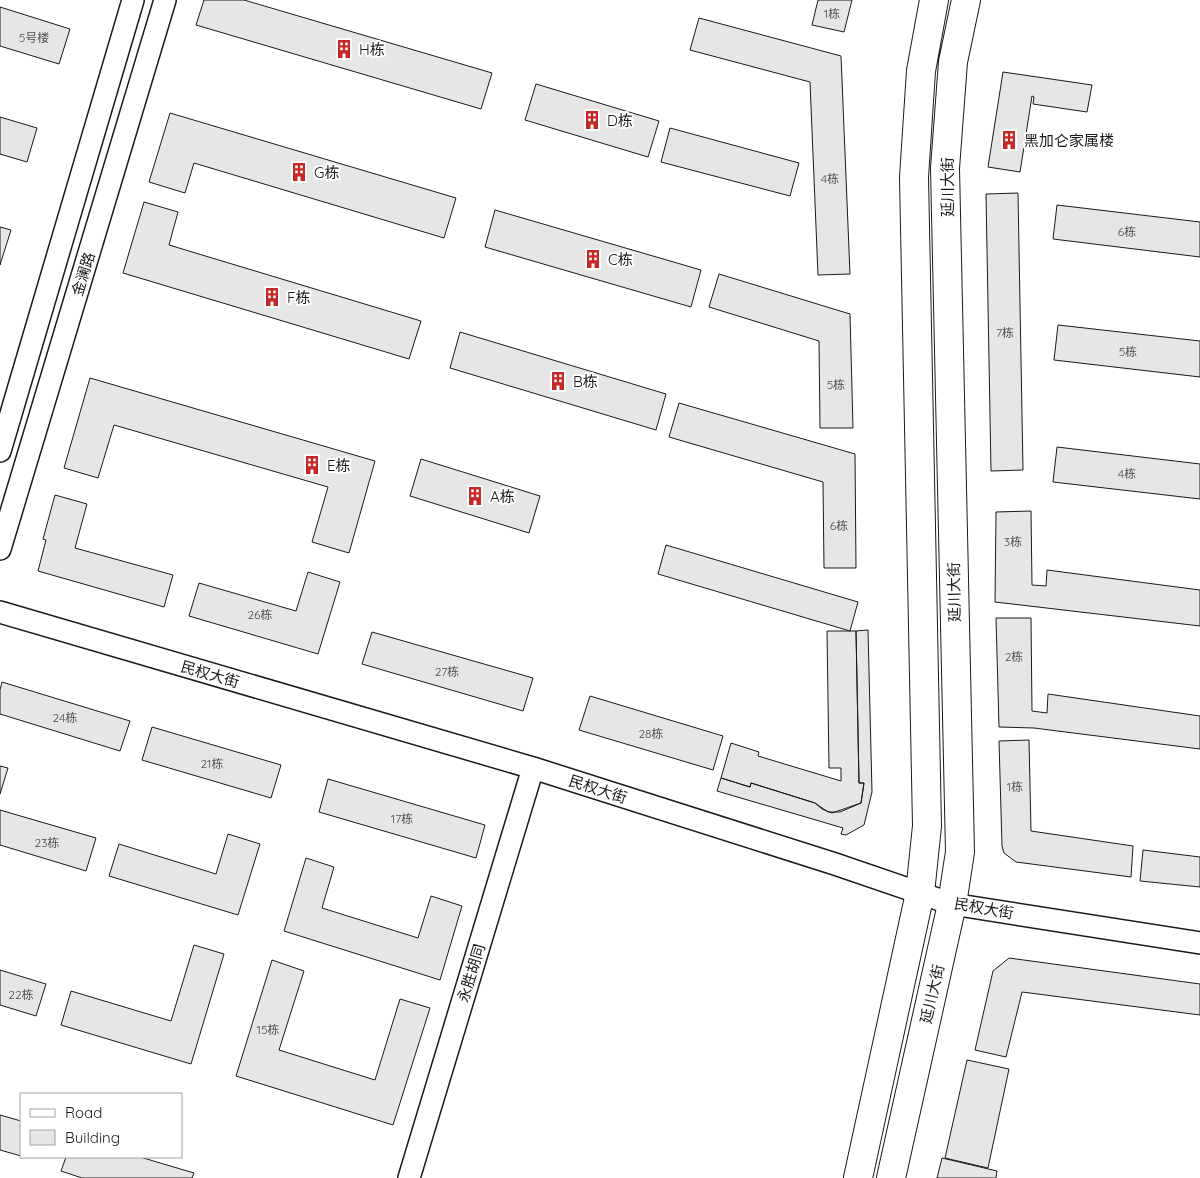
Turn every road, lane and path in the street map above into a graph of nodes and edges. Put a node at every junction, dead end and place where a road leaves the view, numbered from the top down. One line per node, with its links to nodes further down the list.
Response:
1 (133, 0): 5 (street, 金澜路)
2 (165, 0): 6 (street, 金澜路)
3 (934, 0): 9 (main road)
4 (966, 0): 10 (main road, 延川大街)
5 (0, 451)
6 (0, 549)
7 (0, 612): 8 (street, 民权大街)
8 (533, 768): 9 (street, 民权大街); 12 (street, 永胜胡同)
9 (920, 893): 10 (street, 民权大街); 13 (main road)
10 (952, 904): 11 (street, 民权大街); 14 (main road, 延川大街)
11 (1200, 943)
12 (409, 1178)
13 (858, 1178)
14 (891, 1178)

